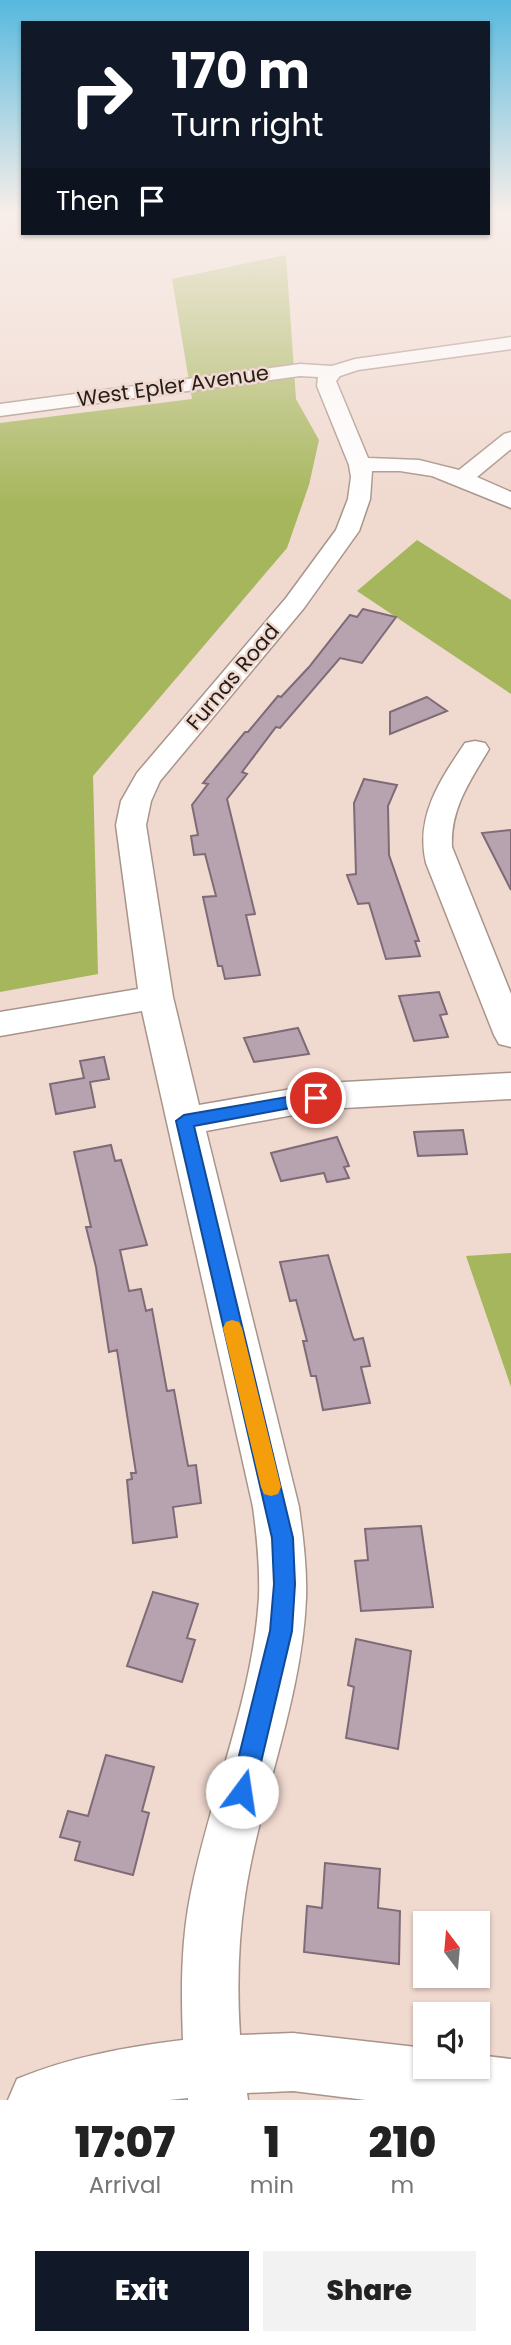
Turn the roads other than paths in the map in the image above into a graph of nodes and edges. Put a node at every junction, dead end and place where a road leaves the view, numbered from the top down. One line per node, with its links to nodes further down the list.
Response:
1 (511, 343): 2 (street, West Epler Avenue)
2 (333, 372): 3 (street, West Epler Avenue); 5 (street, Furnas Road)
3 (0, 410)
4 (511, 438): 6 (street)
5 (360, 465): 6 (street); 9 (street, Furnas Road)
6 (464, 477): 7 (street)
7 (511, 501)
8 (475, 749): 11 (street)
9 (156, 997): 10 (street); 13 (street, Furnas Road)
10 (0, 1024)
11 (511, 1035)
12 (511, 1086): 13 (street)
13 (179, 1100): 14 (street, Furnas Road)
14 (216, 2083): 15 (street); 16 (street)
15 (511, 2088)
16 (38, 2100)

